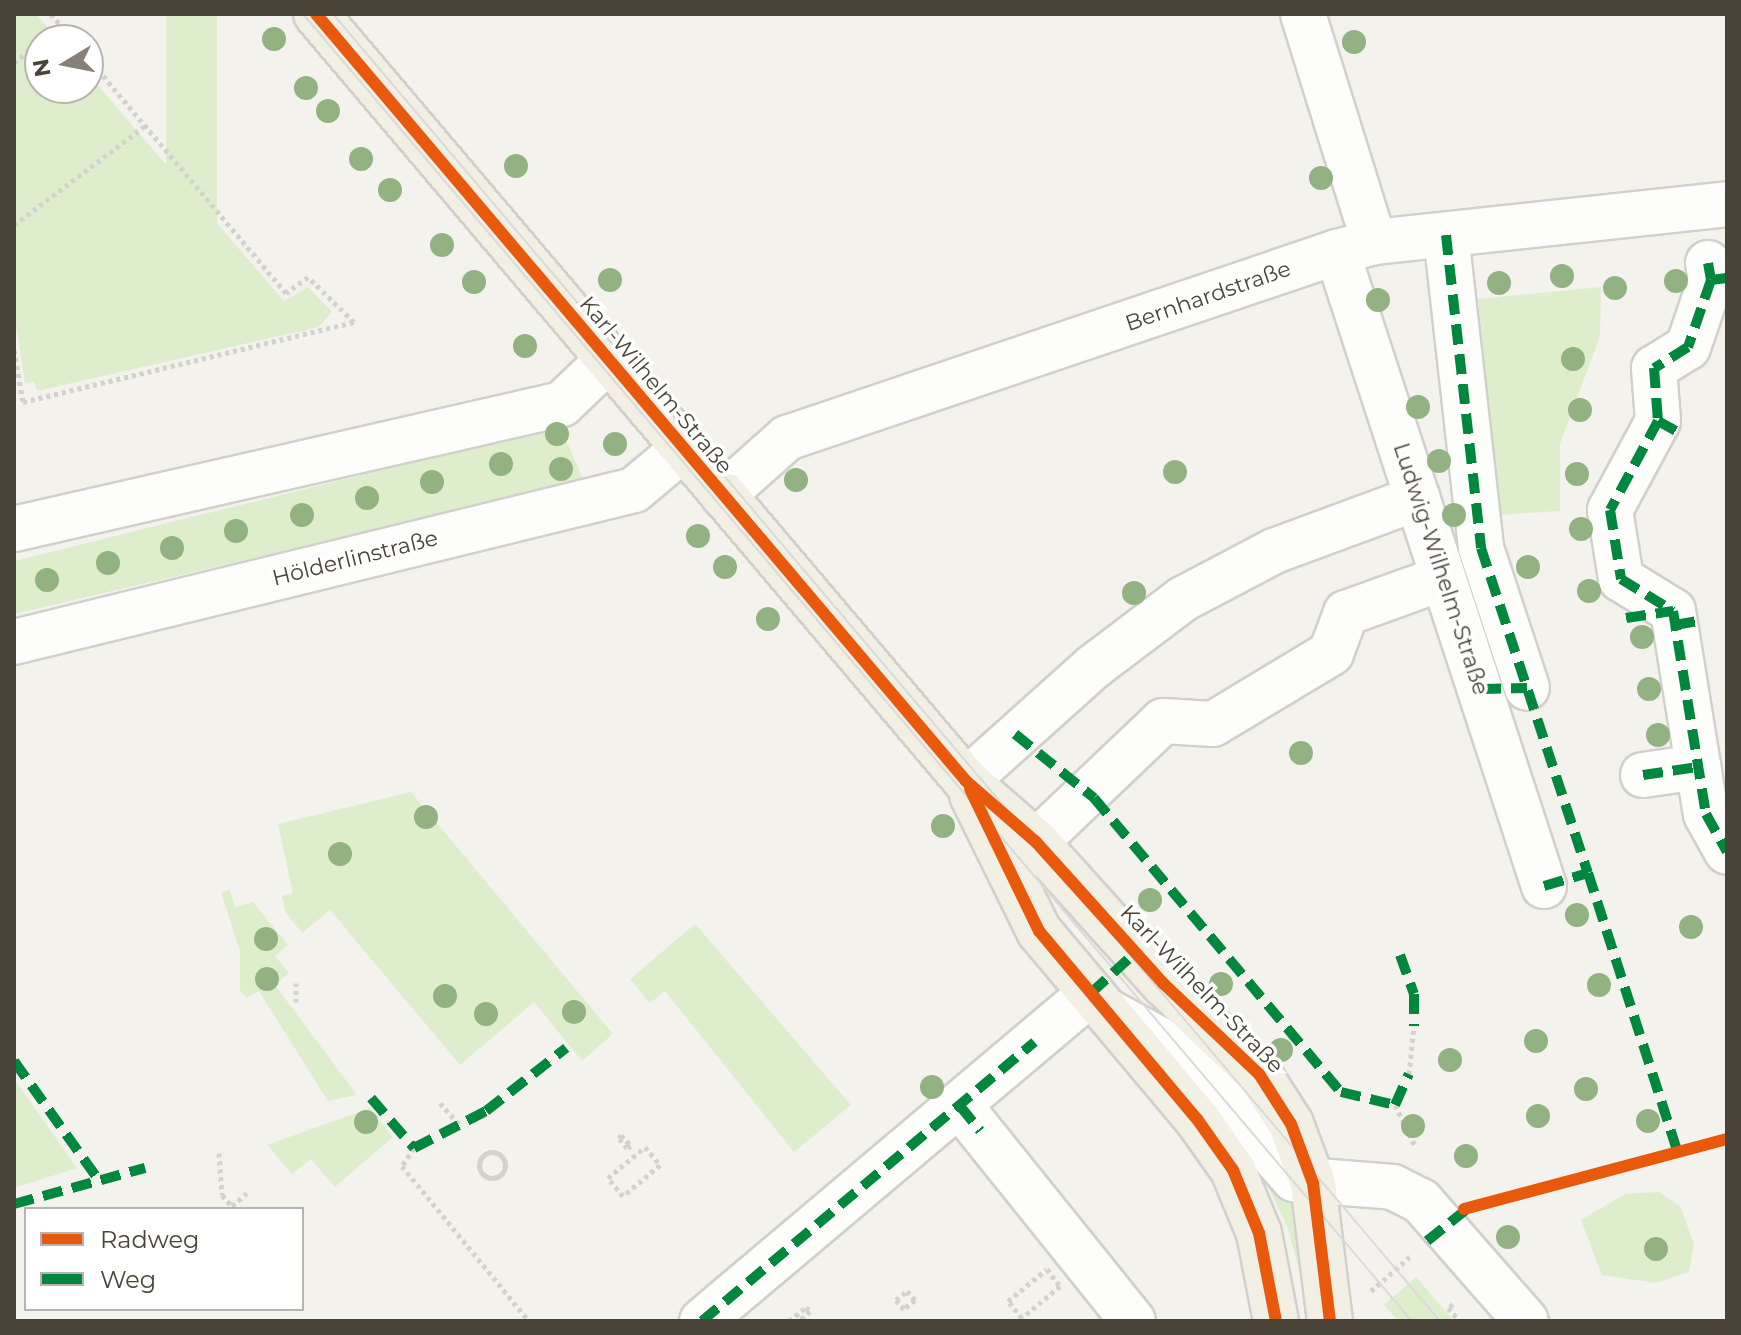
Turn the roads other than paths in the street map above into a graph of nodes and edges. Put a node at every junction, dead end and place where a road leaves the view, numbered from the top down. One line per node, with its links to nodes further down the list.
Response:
1 (316, 14): 7 (main road, Karl-Wilhelm-Straße)
2 (1303, 14): 5 (street, Ludwig-Wilhelm-Straße)
3 (1727, 204): 4 (street, Bernhardstraße)
4 (1446, 235): 5 (street, Bernhardstraße); 16 (street, Ludwig-Wilhelm-Straße)
5 (1356, 247): 9 (street, Bernhardstraße); 10 (street, Ludwig-Wilhelm-Straße)
6 (1715, 274): 14 (street)
7 (608, 360): 8 (main road, Karl-Wilhelm-Straße); 11 (street)
8 (683, 449): 9 (main road, Karl-Wilhelm-Straße); 15 (street, Hölderlinstraße)
9 (723, 495): 19 (main road, Karl-Wilhelm-Straße)
10 (1417, 498): 12 (street, Ludwig-Wilhelm-Straße); 19 (street)
11 (14, 529)
12 (1443, 578): 20 (street); 22 (street, Ludwig-Wilhelm-Straße)
13 (1626, 618): 14 (street)
14 (1682, 619): 17 (street)
15 (14, 642)
16 (1527, 688)
17 (1702, 759): 18 (street); 21 (street)
18 (1643, 775)
19 (966, 781): 20 (main road, Karl-Wilhelm-Straße); 23 (main road, Karl-Wilhelm-Straße)
20 (1036, 842): 25 (main road, Karl-Wilhelm-Straße)
21 (1727, 852)
22 (1544, 886)
23 (1098, 1001): 24 (street); 25 (street); 28 (main road, Karl-Wilhelm-Straße)
24 (970, 1119): 26 (street); 27 (street)
25 (1313, 1183): 29 (main road, Karl-Wilhelm-Straße); 30 (street)
26 (702, 1321)
27 (1133, 1321)
28 (1276, 1321)
29 (1330, 1321)
30 (1526, 1321)

